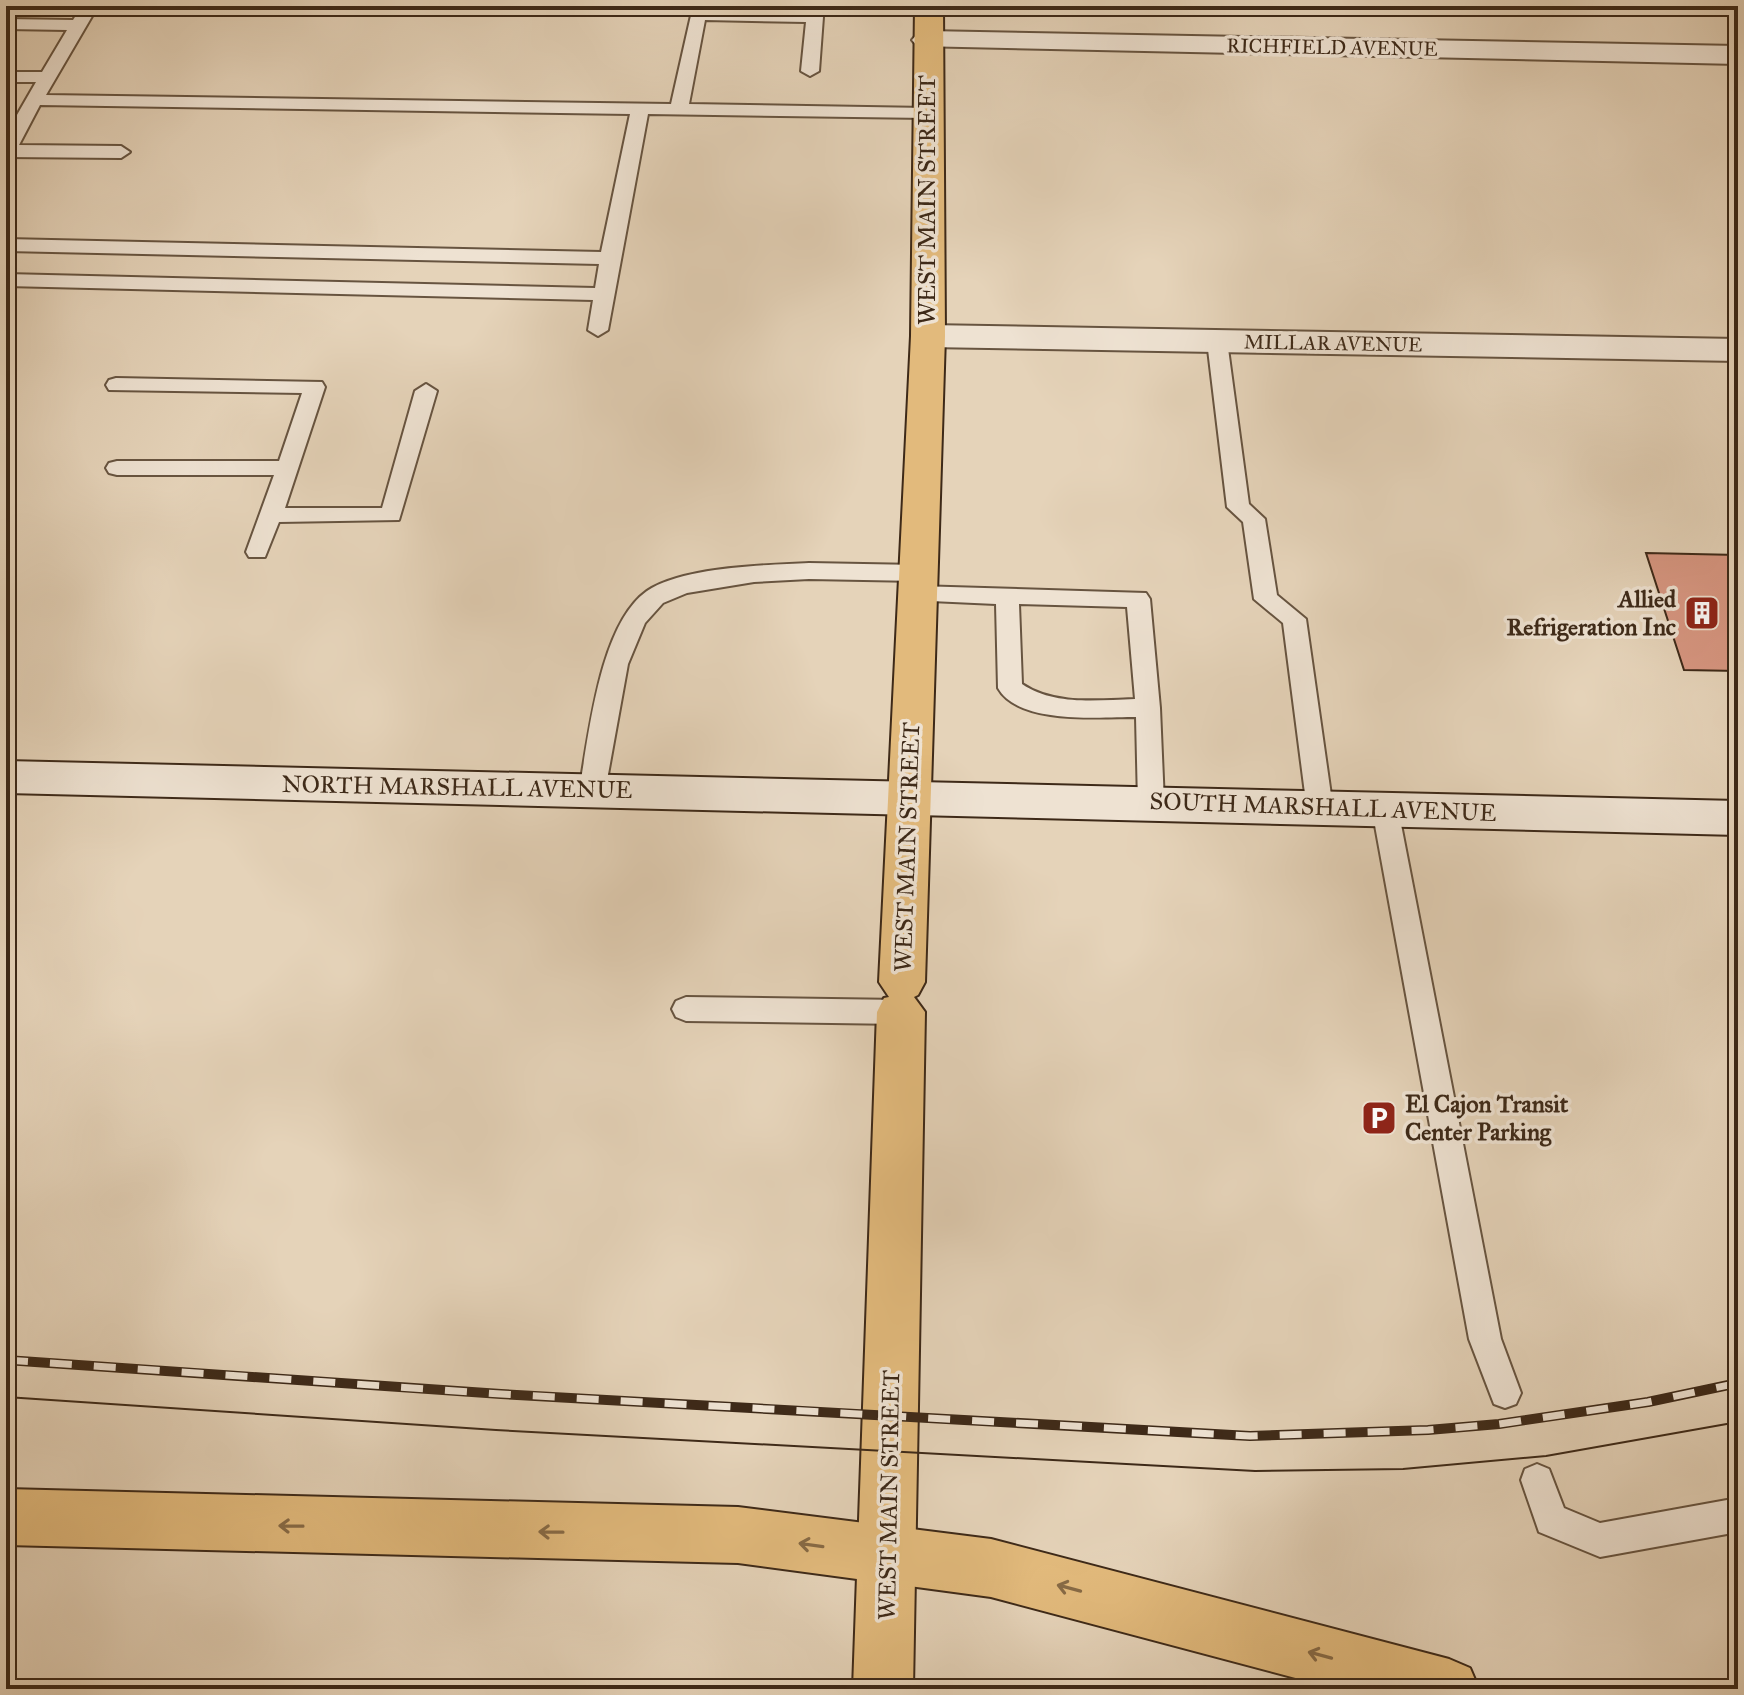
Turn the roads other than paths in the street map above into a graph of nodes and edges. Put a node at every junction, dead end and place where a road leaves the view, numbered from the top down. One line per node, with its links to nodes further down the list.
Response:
1 (90, 6): 5 (lane)
2 (929, 6): 6 (main road, WEST MAIN STREET)
3 (699, 11): 8 (lane); 13 (lane)
4 (6, 24): 5 (lane)
5 (78, 25): 10 (lane)
6 (927, 40): 7 (street, RICHFIELD AVENUE); 14 (main road, WEST MAIN STREET)
7 (1738, 55)
8 (810, 71)
9 (6, 77): 10 (lane)
10 (47, 77): 11 (lane)
11 (34, 100): 12 (lane); 15 (lane)
12 (640, 109): 13 (lane); 18 (lane)
13 (679, 109): 14 (lane)
14 (927, 113): 22 (main road, WEST MAIN STREET)
15 (8, 145): 16 (lane)
16 (121, 152)
17 (6, 245): 18 (lane)
18 (610, 258): 20 (lane)
19 (6, 280): 20 (lane)
20 (605, 294): 21 (lane)
21 (598, 330)
22 (928, 336): 23 (street, MILLAR AVENUE); 31 (main road, WEST MAIN STREET)
23 (1217, 341): 24 (street, MILLAR AVENUE); 38 (lane)
24 (1738, 350)
25 (116, 385): 28 (lane)
26 (426, 391): 29 (lane)
27 (117, 468): 28 (lane)
28 (287, 468): 29 (lane)
29 (271, 515): 30 (lane)
30 (257, 552)
31 (918, 584): 32 (lane); 35 (lane); 36 (main road, WEST MAIN STREET)
32 (1007, 596): 33 (lane); 33 (lane)
33 (1148, 708): 37 (lane)
34 (6, 777): 35 (street, NORTH MARSHALL AVENUE)
35 (592, 791): 36 (street, NORTH MARSHALL AVENUE)
36 (908, 796): 37 (street, SOUTH MARSHALL AVENUE); 41 (main road, WEST MAIN STREET)
37 (1151, 803): 38 (street, SOUTH MARSHALL AVENUE)
38 (1320, 809): 39 (street, SOUTH MARSHALL AVENUE)
39 (1385, 809): 40 (street, SOUTH MARSHALL AVENUE); 43 (lane)
40 (1738, 818)
41 (902, 997): 42 (lane); 47 (main road, WEST MAIN STREET)
42 (686, 1009)
43 (1505, 1393)
44 (1537, 1480): 45 (lane)
45 (1738, 1515)
46 (6, 1517): 47 (main road, one-way to 46)
47 (888, 1555): 48 (main road, WEST MAIN STREET); 49 (main road, one-way to 47)
48 (883, 1689)
49 (1449, 1689)

